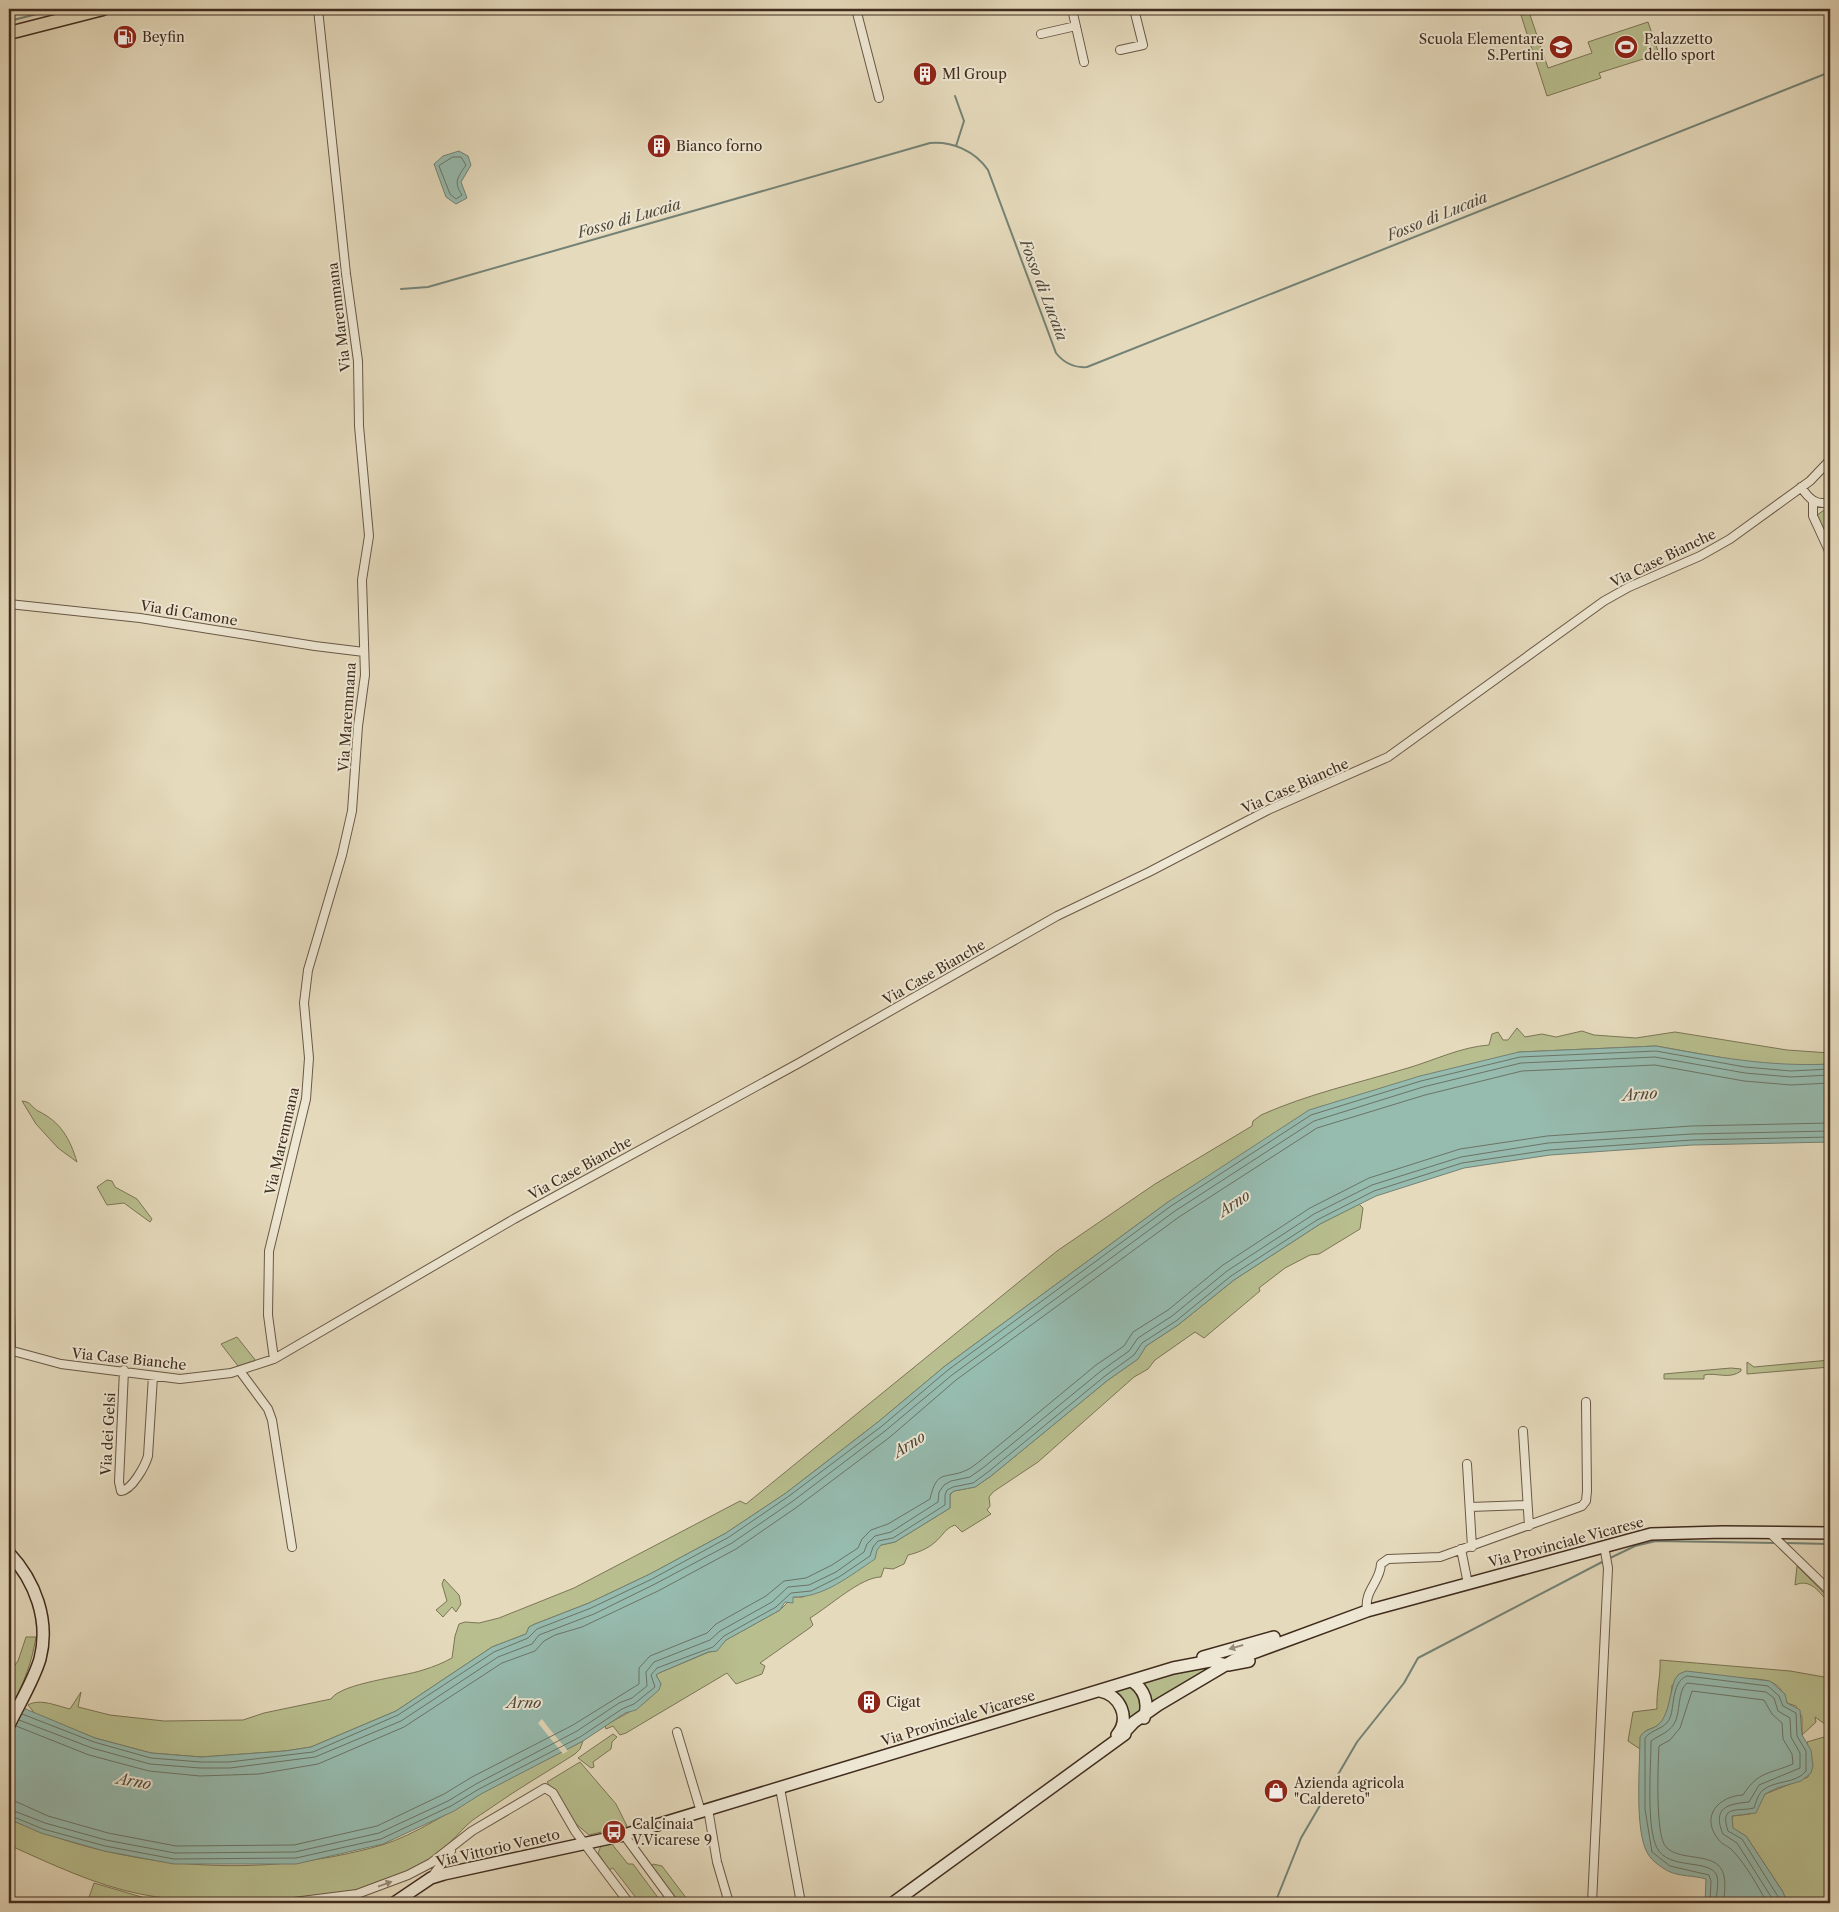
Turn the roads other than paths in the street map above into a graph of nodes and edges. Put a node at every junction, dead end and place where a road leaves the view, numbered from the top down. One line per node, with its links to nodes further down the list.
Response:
1 (103, 9): 7 (main road)
2 (318, 9): 18 (street, Via Maremmana)
3 (856, 9): 11 (street)
4 (1072, 9): 6 (street)
5 (1134, 9): 9 (street)
6 (1076, 26): 8 (street); 10 (street)
7 (9, 33)
8 (1041, 34)
9 (1120, 50)
10 (1084, 62)
11 (879, 98)
12 (1830, 460): 13 (street, Via Case Bianche)
13 (1801, 487): 14 (street); 21 (street, Via Case Bianche)
14 (1813, 502): 15 (street); 16 (street)
15 (1830, 502)
16 (1830, 553)
17 (9, 604): 18 (street, Via di Camone)
18 (364, 652): 21 (street, Via Maremmana)
19 (9, 1261): 20 (street)
20 (10, 1350): 22 (street, Via Case Bianche)
21 (274, 1359): 23 (street, Via Case Bianche)
22 (124, 1370): 24 (street, Via Case Bianche); 24 (street, Via dei Gelsi)
23 (240, 1371): 24 (street, Via Case Bianche); 34 (street)
24 (153, 1376)
25 (1586, 1402): 30 (street)
26 (1523, 1431): 28 (street)
27 (1467, 1464): 29 (street)
28 (1527, 1505): 29 (street); 30 (street)
29 (1470, 1507): 35 (street)
30 (1529, 1526): 35 (street)
31 (1830, 1533): 32 (main road, Via Provinciale Vicarese)
32 (1774, 1536): 33 (main road, Via Provinciale Vicarese); 39 (street)
33 (1604, 1546): 38 (main road, Via Provinciale Vicarese); 66 (street)
34 (292, 1547)
35 (1472, 1547): 36 (street)
36 (1461, 1550): 38 (street); 40 (street)
37 (9, 1553): 48 (main road)
38 (1468, 1584): 40 (main road, Via Provinciale Vicarese)
39 (1830, 1592)
40 (1367, 1611): 41 (main road, Via Provinciale Vicarese)
41 (1317, 1628): 42 (main road, Via Provinciale Vicarese); 43 (main road, Via Provinciale Vicarese); 44 (main road, Via Provinciale Vicarese, one-way to 44)
42 (1249, 1661): 43 (main road, Via Provinciale Vicarese); 49 (main road, Via Provinciale Vicarese)
43 (1224, 1665): 44 (main road, Via Provinciale Vicarese); 47 (main road, Via Provinciale Vicarese)
44 (1173, 1668): 45 (main road, Via Provinciale Vicarese)
45 (1132, 1681): 46 (main road, Via Provinciale Vicarese); 47 (main road)
46 (1100, 1691): 52 (main road); 53 (main road, Via Provinciale Vicarese)
47 (1145, 1714): 49 (main road); 51 (main road, Via Provinciale Vicarese)
48 (9, 1725)
49 (1136, 1727): 51 (main road, Via Provinciale Vicarese)
50 (677, 1732): 54 (street)
51 (1119, 1738): 52 (main road, Via Provinciale Vicarese)
52 (1103, 1749): 65 (main road, Via Provinciale Vicarese)
53 (780, 1788): 54 (main road, Via Provinciale Vicarese); 64 (street)
54 (705, 1811): 55 (main road, Via Provinciale Vicarese); 63 (street)
55 (624, 1834): 56 (main road, Via Provinciale Vicarese); 62 (street)
56 (585, 1844): 57 (street); 58 (main road, Via Vittorio Veneto); 61 (street)
57 (455, 1845): 58 (street); 59 (street, one-way to 57)
58 (431, 1878): 60 (main road, Via Vittorio Veneto)
59 (286, 1903)
60 (394, 1903)
61 (629, 1903)
62 (674, 1903)
63 (729, 1903)
64 (801, 1903)
65 (893, 1903)
66 (1592, 1903)

